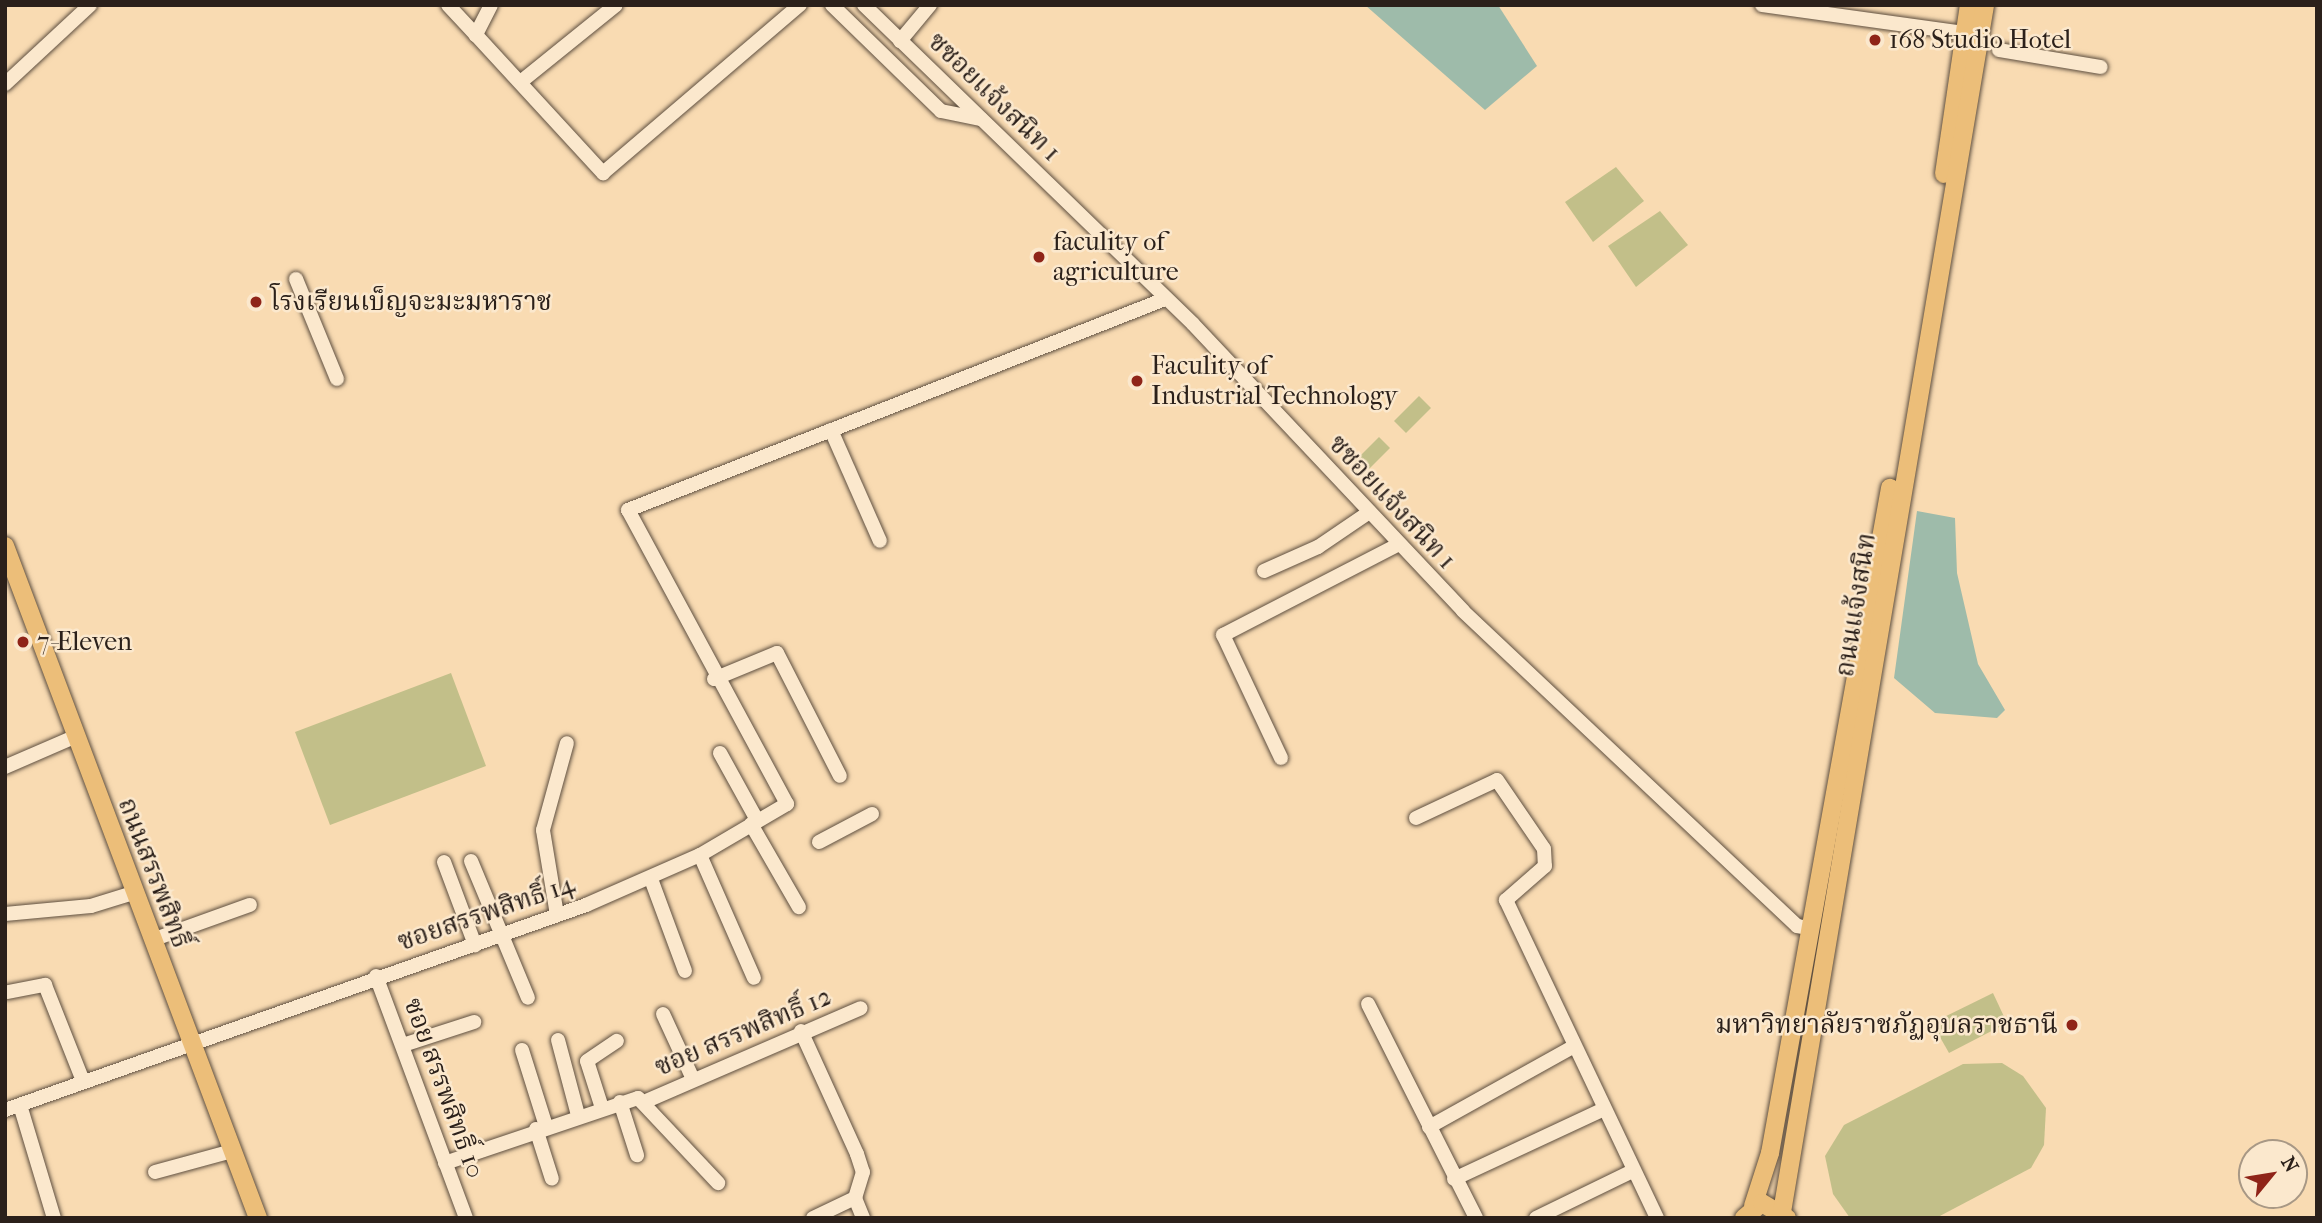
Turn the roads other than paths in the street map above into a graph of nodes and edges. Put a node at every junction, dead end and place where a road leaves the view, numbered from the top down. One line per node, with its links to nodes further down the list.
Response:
1 (89, 5): 18 (street)
2 (448, 5): 13 (street)
3 (491, 5): 13 (street)
4 (616, 5): 17 (street)
5 (800, 5): 17 (street)
6 (832, 5): 19 (street)
7 (864, 5): 14 (street, ซซอยแจ้งสนิท 1)
8 (930, 5): 14 (street)
9 (1762, 5): 12 (street)
10 (1969, 5): 12 (main road, ถนนแจ้งสนิท)
11 (1985, 5): 90 (main road, ถนนแจ้งสนิท)
12 (1964, 33): 49 (main road, ถนนแจ้งสนิท)
13 (476, 35): 17 (street)
14 (900, 41): 19 (street, ซซอยแจ้งสนิท 1)
15 (1999, 50): 16 (street)
16 (2101, 67)
17 (523, 80)
18 (5, 84)
19 (981, 119): 21 (street, ซซอยแจ้งสนิท 1)
20 (296, 279): 22 (street)
21 (1165, 299): 23 (street); 24 (street, ซซอยแจ้งสนิท 1)
22 (337, 379)
23 (831, 430): 25 (street); 29 (street)
24 (1368, 513): 26 (street, ซซอยแจ้งสนิท 1); 28 (street)
25 (880, 541)
26 (1397, 545): 33 (street); 49 (street, ซซอยแจ้งสนิท 1)
27 (5, 546): 30 (main road, ถนนสรรพสิทธิ์)
28 (1264, 571)
29 (714, 679): 35 (street); 38 (street, ซอยสรรพสิทธิ์ 14)
30 (74, 737): 34 (street); 44 (main road, ถนนสรรพสิทธิ์)
31 (567, 743): 48 (street)
32 (720, 753): 38 (street)
33 (1281, 758)
34 (5, 767)
35 (840, 776)
36 (872, 814): 39 (street)
37 (1416, 818): 67 (street)
38 (754, 822): 40 (street, ซอยสรรพสิทธิ์ 14); 46 (street)
39 (819, 842)
40 (700, 855): 43 (street, ซอยสรรพสิทธิ์ 14); 55 (street)
41 (471, 861): 50 (street)
42 (444, 862): 52 (street)
43 (652, 878): 48 (street, ซอยสรรพสิทธิ์ 14); 53 (street)
44 (134, 893): 47 (street); 51 (main road, ถนนสรรพสิทธิ์)
45 (250, 905): 51 (street)
46 (799, 908)
47 (5, 914)
48 (557, 915): 50 (street, ซอยสรรพสิทธิ์ 14)
49 (1808, 928): 89 (main road, ถนนแจ้งสนิท)
50 (501, 935): 52 (street, ซอยสรรพสิทธิ์ 14); 57 (street)
51 (152, 940): 65 (main road, ถนนสรรพสิทธิ์)
52 (475, 944): 54 (street, ซอยสรรพสิทธิ์ 14)
53 (685, 971)
54 (376, 976): 65 (street, ซอยสรรพสิทธิ์ 14); 66 (street, ซอย สรรพสิทธิ์ 10)
55 (754, 978)
56 (8, 992): 70 (street)
57 (528, 998)
58 (1368, 1004): 78 (street)
59 (861, 1008): 62 (street, ซอย สรรพสิทธิ์ 12)
60 (663, 1014): 69 (street)
61 (474, 1022): 66 (street)
62 (801, 1031): 69 (street, ซอย สรรพสิทธิ์ 12); 88 (street)
63 (558, 1040): 77 (street)
64 (617, 1041): 74 (street)
65 (191, 1042): 70 (street, ซอยสรรพสิทธิ์ 14); 80 (main road, ถนนสรรพสิทธิ์)
66 (403, 1045): 82 (street, ซอย สรรพสิทธิ์ 10)
67 (1573, 1047): 76 (street); 78 (street)
68 (522, 1050): 79 (street)
69 (692, 1077): 72 (street, ซอย สรรพสิทธิ์ 12)
70 (83, 1081): 73 (street, ซอยสรรพสิทธิ์ 14)
71 (620, 1102): 72 (street, ซอย สรรพสิทธิ์ 12); 74 (street, ซอย สรรพสิทธิ์ 12); 81 (street)
72 (644, 1102): 87 (street, ซอย สรรพสิทธิ์ 12)
73 (20, 1105): 75 (street, ซอยสรรพสิทธิ์ 14); 91 (street)
74 (602, 1108): 77 (street, ซอย สรรพสิทธิ์ 12)
75 (5, 1110)
76 (1602, 1110): 83 (street); 86 (street)
77 (578, 1115): 79 (street, ซอย สรรพสิทธิ์ 12)
78 (1429, 1127): 86 (street)
79 (541, 1128): 82 (street, ซอย สรรพสิทธิ์ 12); 85 (street)
80 (232, 1151): 84 (street); 92 (main road, ถนนสรรพสิทธิ์)
81 (637, 1155)
82 (445, 1163): 93 (street, ซอย สรรพสิทธิ์ 10)
83 (1633, 1171): 97 (street); 98 (street)
84 (155, 1172)
85 (552, 1179)
86 (1454, 1179): 96 (street)
87 (718, 1183)
88 (855, 1198): 94 (street); 95 (street)
89 (1743, 1213): 90 (main road)
90 (1783, 1216)
91 (54, 1218)
92 (258, 1218)
93 (466, 1218)
94 (813, 1218)
95 (863, 1218)
96 (1476, 1218)
97 (1536, 1218)
98 (1657, 1218)

